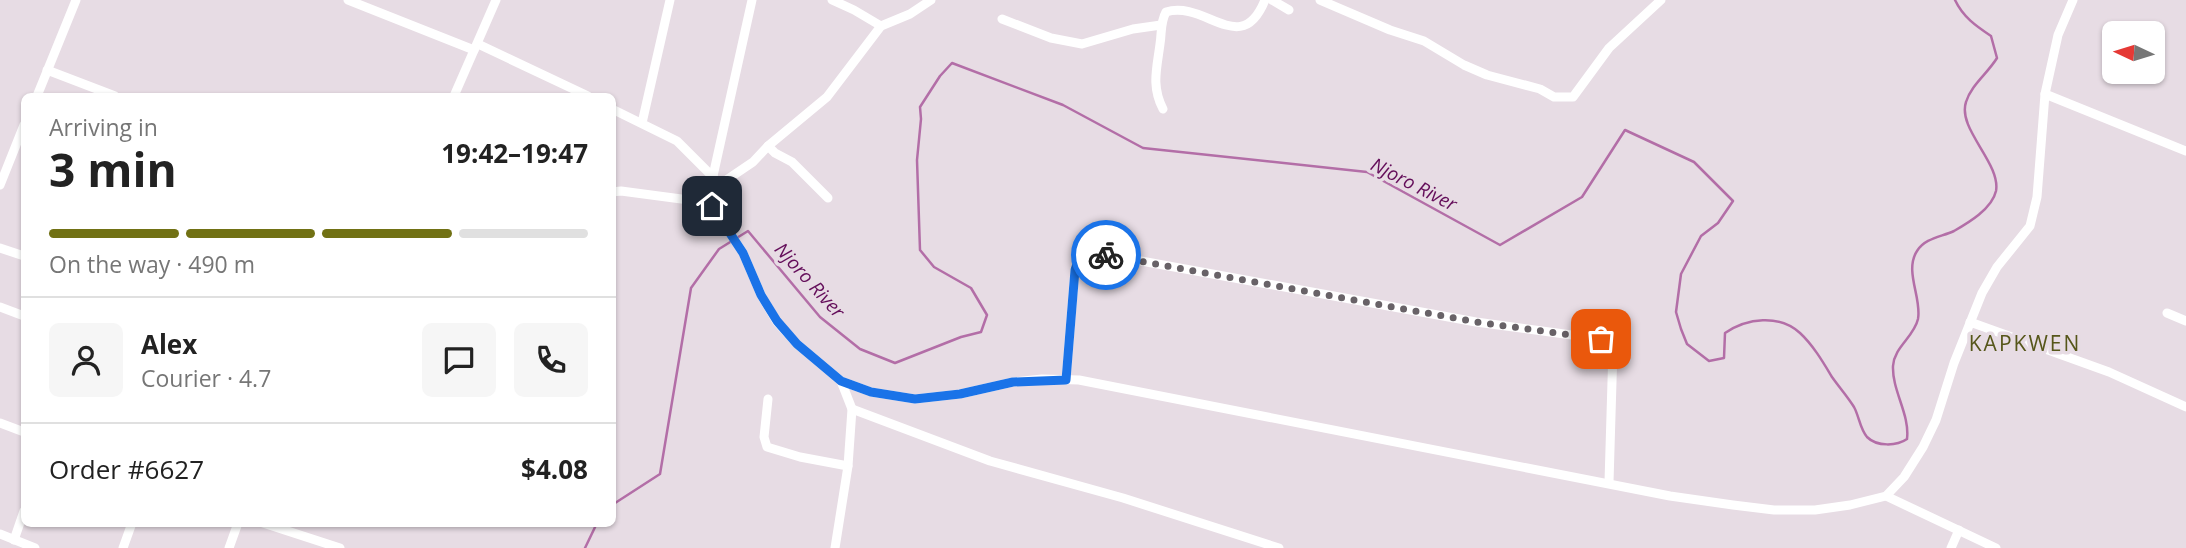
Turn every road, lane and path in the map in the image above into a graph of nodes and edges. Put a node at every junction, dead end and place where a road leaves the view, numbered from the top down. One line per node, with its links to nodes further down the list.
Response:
1 (76, 0): 18 (street)
2 (348, 0): 17 (street)
3 (496, 0): 17 (street)
4 (670, 0): 26 (street)
5 (752, 0): 30 (street)
6 (832, 0): 16 (street)
7 (931, 0): 16 (street)
8 (1265, 0): 15 (street)
9 (1272, 0): 13 (street)
10 (1320, 0): 11 (street)
11 (1661, 0)
12 (2073, 0): 23 (street)
13 (1289, 10)
14 (1002, 19): 15 (street)
15 (1161, 25): 24 (street)
16 (881, 26): 28 (street)
17 (476, 47): 21 (street); 22 (street)
18 (47, 70): 19 (street); 20 (street)
19 (38, 93)
20 (107, 93)
21 (455, 93)
22 (581, 93)
23 (2045, 94): 29 (street); 41 (street)
24 (1163, 109)
25 (616, 111): 26 (street)
26 (642, 123): 30 (street)
27 (21, 132): 31 (street)
28 (768, 146): 30 (street); 33 (street)
29 (2186, 152)
30 (716, 181): 34 (street)
31 (0, 185)
32 (616, 192): 34 (street)
33 (828, 198)
34 (704, 202): 43 (street)
35 (0, 248): 36 (street)
36 (21, 255)
37 (0, 307): 39 (street)
38 (2167, 313): 40 (street)
39 (21, 315)
40 (2186, 321)
41 (1970, 322): 45 (street); 51 (street)
42 (1066, 380): 43 (street); 50 (street); 50 (street)
43 (841, 381): 46 (street)
44 (768, 399): 49 (street)
45 (2186, 407)
46 (852, 408): 49 (street); 64 (street)
47 (0, 423): 48 (street)
48 (21, 431)
49 (848, 466): 63 (street)
50 (1609, 482): 51 (street)
51 (1886, 496): 56 (street)
52 (21, 518): 58 (street)
53 (131, 527): 60 (street)
54 (237, 527): 61 (street)
55 (275, 527): 62 (street)
56 (1959, 530): 65 (street); 66 (street)
57 (0, 534): 58 (street)
58 (11, 542): 59 (street)
59 (35, 548)
60 (123, 548)
61 (229, 548)
62 (340, 548)
63 (835, 548)
64 (1279, 548)
65 (1951, 548)
66 (1997, 548)

